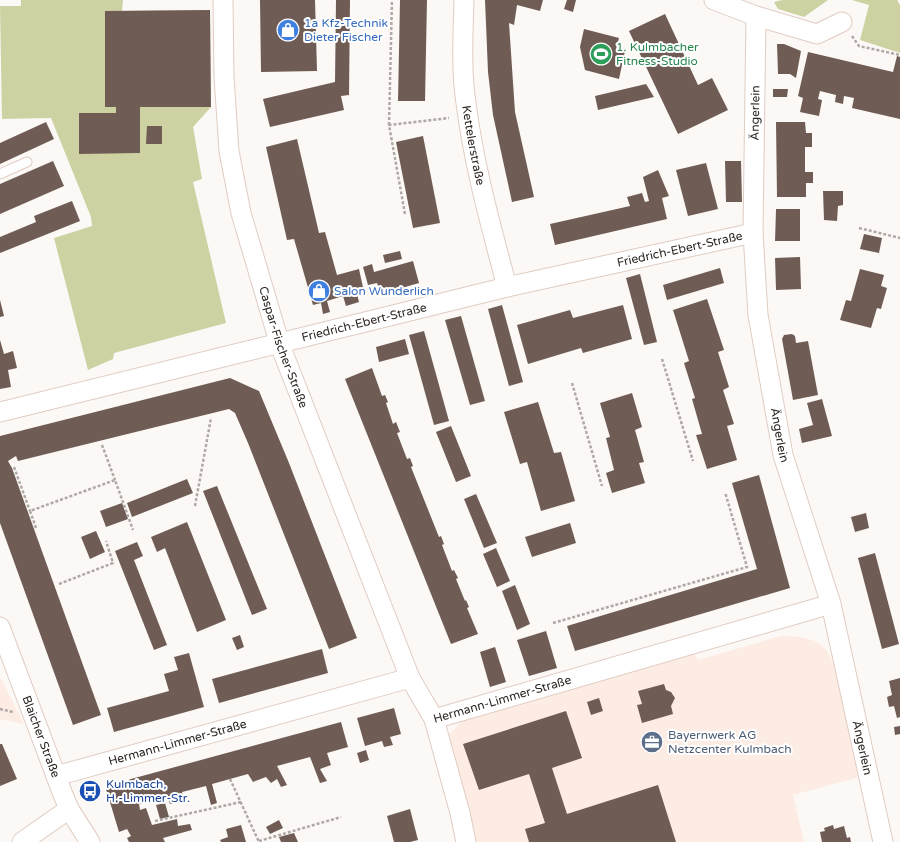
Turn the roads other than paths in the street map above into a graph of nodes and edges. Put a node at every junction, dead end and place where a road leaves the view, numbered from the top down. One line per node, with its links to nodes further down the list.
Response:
1 (223, 0): 10 (street, Caspar-Fischer-Straße)
2 (464, 0): 9 (street, Kettelerstraße)
3 (714, 0): 4 (street)
4 (756, 16): 5 (street); 8 (street, Ängerlein)
5 (842, 22)
6 (27, 162): 7 (lane)
7 (0, 174)
8 (753, 234): 9 (street, Friedrich-Ebert-Straße); 12 (street, Ängerlein)
9 (506, 287): 10 (street, Friedrich-Ebert-Straße)
10 (280, 345): 11 (street, Friedrich-Ebert-Straße); 14 (street, Caspar-Fischer-Straße)
11 (0, 412)
12 (831, 604): 15 (street, Hermann-Limmer-Straße); 21 (street, Ängerlein)
13 (0, 627): 16 (street, Blaicher Straße)
14 (410, 678): 15 (street, Hermann-Limmer-Straße); 16 (street, Hermann-Limmer-Straße)
15 (434, 719): 20 (street)
16 (56, 776): 17 (street, Blaicher Straße)
17 (69, 809): 18 (street); 19 (street, Blaicher Straße)
18 (22, 842)
19 (90, 842)
20 (466, 842)
21 (883, 842)

